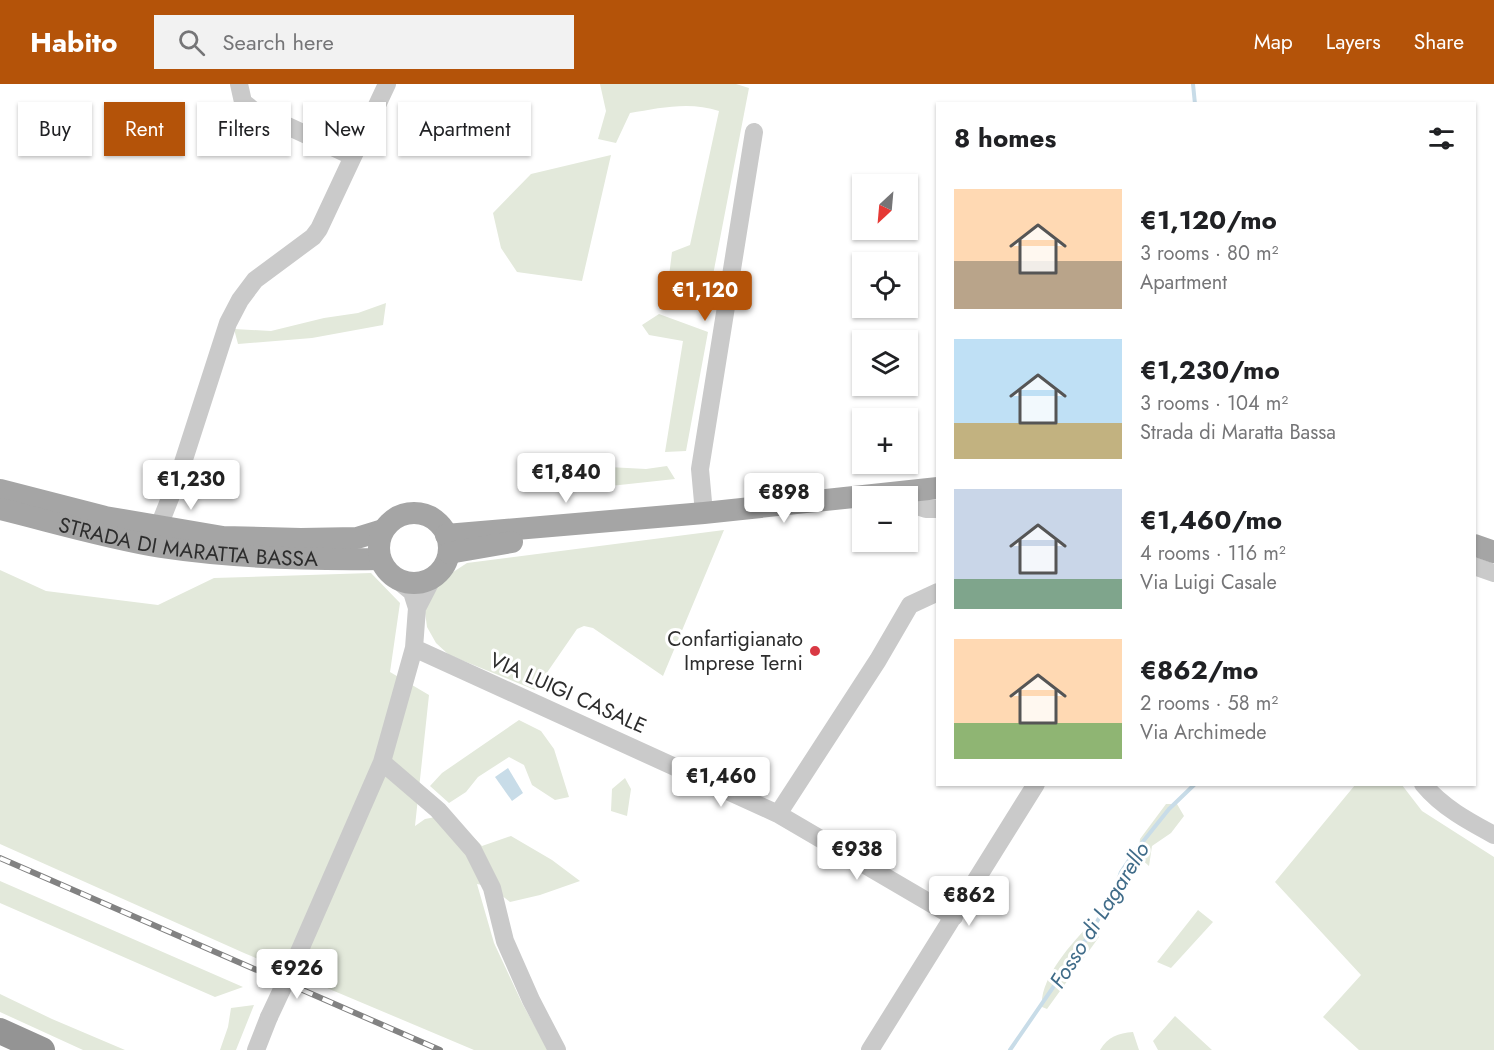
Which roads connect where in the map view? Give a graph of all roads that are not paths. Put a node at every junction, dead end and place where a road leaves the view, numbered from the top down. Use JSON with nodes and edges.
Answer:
{"nodes":[{"id":1,"x":239,"y":84,"type":"edge"},
{"id":2,"x":387,"y":84,"type":"edge"},
{"id":3,"x":378,"y":102,"type":"edge"},
{"id":4,"x":754,"y":132,"type":"dead end"},
{"id":5,"x":303,"y":133,"type":"edge"},
{"id":6,"x":352,"y":156,"type":"edge"},
{"id":7,"x":936,"y":488,"type":"edge"},
{"id":8,"x":0,"y":490,"type":"edge"},
{"id":9,"x":918,"y":490,"type":"edge"},
{"id":10,"x":852,"y":498,"type":"edge"},
{"id":11,"x":918,"y":506,"type":"edge"},
{"id":12,"x":0,"y":509,"type":"edge"},
{"id":13,"x":936,"y":509,"type":"edge"},
{"id":14,"x":697,"y":513,"type":"junction"},
{"id":15,"x":159,"y":526,"type":"junction"},
{"id":16,"x":383,"y":530,"type":"junction"},
{"id":17,"x":447,"y":544,"type":"junction"},
{"id":18,"x":1476,"y":546,"type":"edge"},
{"id":19,"x":1494,"y":552,"type":"edge"},
{"id":20,"x":380,"y":559,"type":"junction"},
{"id":21,"x":1476,"y":567,"type":"edge"},
{"id":22,"x":1494,"y":573,"type":"edge"},
{"id":23,"x":433,"y":578,"type":"junction"},
{"id":24,"x":396,"y":579,"type":"junction"},
{"id":25,"x":936,"y":593,"type":"edge"},
{"id":26,"x":417,"y":608,"type":"junction"},
{"id":27,"x":414,"y":648,"type":"junction"},
{"id":28,"x":382,"y":762,"type":"junction"},
{"id":29,"x":1035,"y":786,"type":"edge"},
{"id":30,"x":1425,"y":786,"type":"edge"},
{"id":31,"x":778,"y":813,"type":"junction"},
{"id":32,"x":1494,"y":835,"type":"edge"},
{"id":33,"x":954,"y":917,"type":"junction"},
{"id":34,"x":0,"y":1031,"type":"edge"},
{"id":35,"x":42,"y":1050,"type":"edge"},
{"id":36,"x":256,"y":1050,"type":"edge"},
{"id":37,"x":557,"y":1050,"type":"edge"},
{"id":38,"x":870,"y":1050,"type":"edge"}],
"edges":[{"from":1,"to":5,"type":"street"},
{"from":2,"to":3,"type":"street"},
{"from":4,"to":14,"type":"street"},
{"from":6,"to":15,"type":"street"},
{"from":7,"to":9,"type":"main road"},
{"from":8,"to":15,"type":"main road","name":"STRADA DI MARATTA BASSA"},
{"from":10,"to":14,"type":"main road"},
{"from":11,"to":13,"type":"street"},
{"from":12,"to":20,"type":"main road","name":"STRADA DI MARATTA BASSA"},
{"from":14,"to":17,"type":"main road"},
{"from":15,"to":16,"type":"main road","name":"STRADA DI MARATTA BASSA"},
{"from":16,"to":17,"type":"main road","name":"STRADA DI MARATTA BASSA"},
{"from":16,"to":20,"type":"main road"},
{"from":17,"to":23,"type":"main road"},
{"from":18,"to":19,"type":"main road"},
{"from":20,"to":24,"type":"main road"},
{"from":21,"to":22,"type":"street"},
{"from":23,"to":24,"type":"main road"},
{"from":23,"to":26,"type":"street"},
{"from":24,"to":26,"type":"street"},
{"from":25,"to":31,"type":"street"},
{"from":26,"to":27,"type":"street"},
{"from":27,"to":28,"type":"street"},
{"from":27,"to":31,"type":"street","name":"VIA LUIGI CASALE"},
{"from":28,"to":36,"type":"street","bridge":true},
{"from":28,"to":37,"type":"street"},
{"from":29,"to":33,"type":"street"},
{"from":30,"to":32,"type":"street"},
{"from":31,"to":33,"type":"street","name":"VIA LUIGI CASALE"},
{"from":33,"to":38,"type":"street"},
{"from":34,"to":35,"type":"highway"}]}
